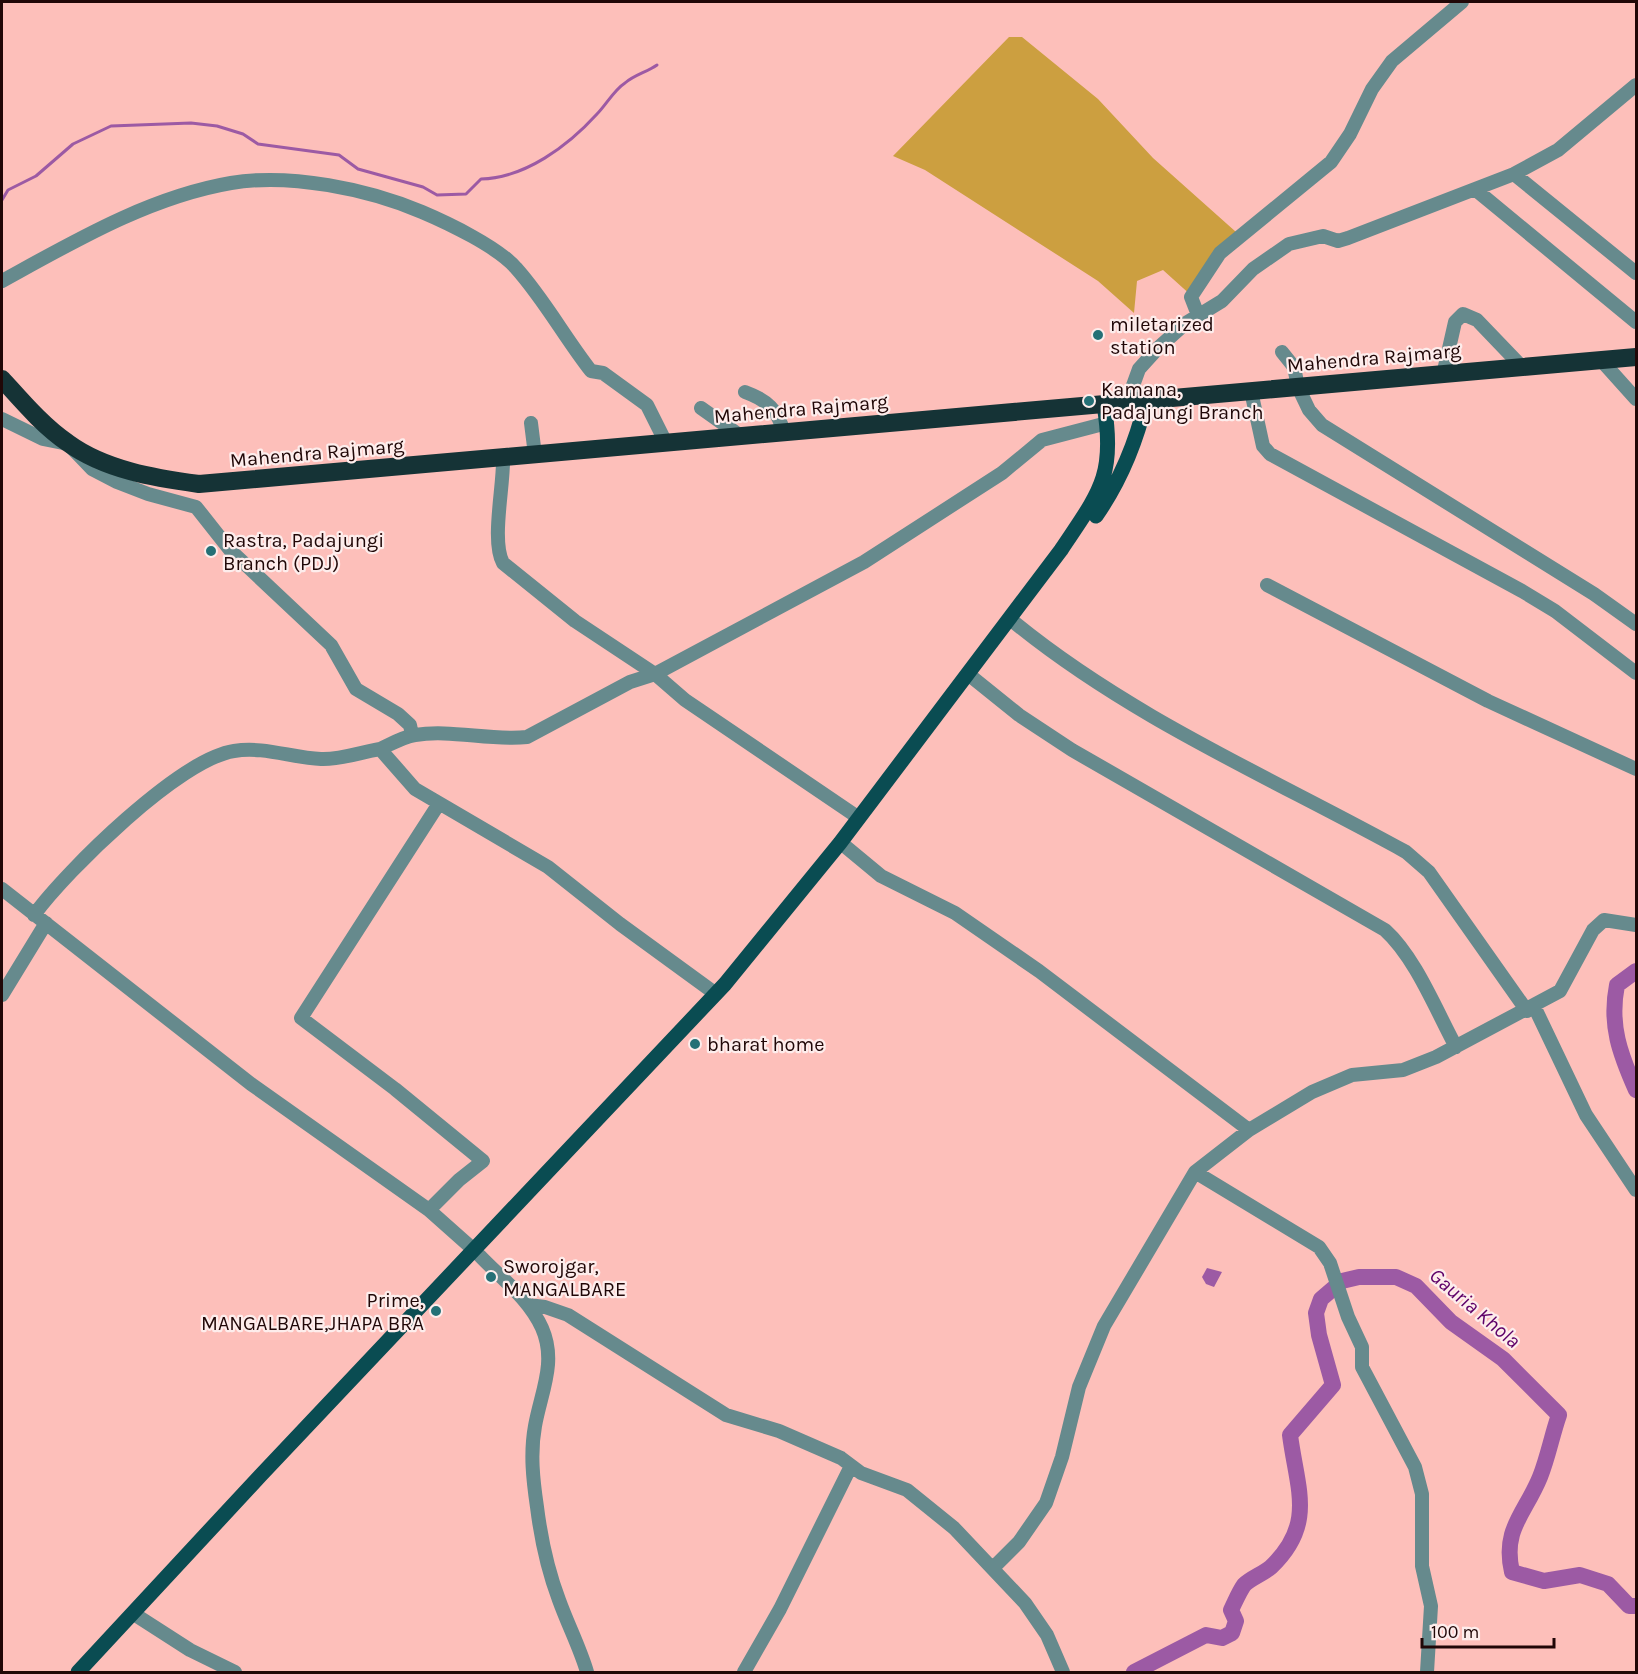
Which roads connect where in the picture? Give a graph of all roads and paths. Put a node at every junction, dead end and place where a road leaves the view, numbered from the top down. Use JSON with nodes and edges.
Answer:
{"nodes":[{"id":1,"x":1462,"y":2,"type":"edge"},
{"id":2,"x":1636,"y":85,"type":"edge"},
{"id":3,"x":1514,"y":174,"type":"junction"},
{"id":4,"x":1476,"y":190,"type":"junction"},
{"id":5,"x":1636,"y":273,"type":"edge"},
{"id":6,"x":2,"y":281,"type":"edge"},
{"id":7,"x":1198,"y":315,"type":"junction"},
{"id":8,"x":1636,"y":322,"type":"edge"},
{"id":9,"x":1282,"y":352,"type":"dead end"},
{"id":10,"x":1601,"y":360,"type":"junction"},
{"id":11,"x":1634,"y":360,"type":"edge"},
{"id":12,"x":1522,"y":367,"type":"junction"},
{"id":13,"x":1443,"y":375,"type":"junction"},
{"id":14,"x":2,"y":379,"type":"edge"},
{"id":15,"x":1298,"y":387,"type":"junction"},
{"id":16,"x":1251,"y":391,"type":"junction"},
{"id":17,"x":745,"y":392,"type":"dead end"},
{"id":18,"x":1636,"y":399,"type":"edge"},
{"id":19,"x":1137,"y":401,"type":"junction"},
{"id":20,"x":701,"y":408,"type":"dead end"},
{"id":21,"x":1105,"y":414,"type":"junction"},
{"id":22,"x":2,"y":419,"type":"edge"},
{"id":23,"x":531,"y":423,"type":"dead end"},
{"id":24,"x":783,"y":434,"type":"junction"},
{"id":25,"x":742,"y":437,"type":"junction"},
{"id":26,"x":666,"y":443,"type":"junction"},
{"id":27,"x":68,"y":444,"type":"junction"},
{"id":28,"x":536,"y":456,"type":"junction"},
{"id":29,"x":503,"y":458,"type":"junction"},
{"id":30,"x":1267,"y":585,"type":"dead end"},
{"id":31,"x":1015,"y":623,"type":"junction"},
{"id":32,"x":1636,"y":624,"type":"edge"},
{"id":33,"x":1636,"y":673,"type":"edge"},
{"id":34,"x":655,"y":674,"type":"junction"},
{"id":35,"x":973,"y":678,"type":"junction"},
{"id":36,"x":412,"y":735,"type":"junction"},
{"id":37,"x":380,"y":748,"type":"junction"},
{"id":38,"x":1636,"y":769,"type":"edge"},
{"id":39,"x":438,"y":805,"type":"junction"},
{"id":40,"x":859,"y":819,"type":"junction"},
{"id":41,"x":846,"y":847,"type":"junction"},
{"id":42,"x":2,"y":889,"type":"edge"},
{"id":43,"x":34,"y":915,"type":"junction"},
{"id":44,"x":45,"y":923,"type":"junction"},
{"id":45,"x":1636,"y":925,"type":"edge"},
{"id":46,"x":716,"y":994,"type":"junction"},
{"id":47,"x":2,"y":995,"type":"edge"},
{"id":48,"x":1530,"y":1008,"type":"junction"},
{"id":49,"x":1456,"y":1047,"type":"junction"},
{"id":50,"x":1249,"y":1130,"type":"junction"},
{"id":51,"x":1195,"y":1172,"type":"junction"},
{"id":52,"x":1636,"y":1190,"type":"edge"},
{"id":53,"x":429,"y":1210,"type":"junction"},
{"id":54,"x":477,"y":1253,"type":"junction"},
{"id":55,"x":528,"y":1305,"type":"junction"},
{"id":56,"x":851,"y":1466,"type":"junction"},
{"id":57,"x":993,"y":1568,"type":"junction"},
{"id":58,"x":134,"y":1614,"type":"junction"},
{"id":59,"x":78,"y":1672,"type":"edge"},
{"id":60,"x":236,"y":1672,"type":"edge"},
{"id":61,"x":587,"y":1672,"type":"edge"},
{"id":62,"x":744,"y":1672,"type":"edge"},
{"id":63,"x":1063,"y":1672,"type":"edge"},
{"id":64,"x":1427,"y":1672,"type":"edge"}],
"edges":[{"from":1,"to":7,"type":"street"},
{"from":2,"to":3,"type":"street"},
{"from":3,"to":4,"type":"street"},
{"from":3,"to":5,"type":"street"},
{"from":4,"to":7,"type":"street"},
{"from":4,"to":8,"type":"street"},
{"from":6,"to":26,"type":"street"},
{"from":7,"to":19,"type":"street"},
{"from":9,"to":15,"type":"street"},
{"from":10,"to":11,"type":"highway","name":"Mahendra Rajmarg"},
{"from":10,"to":12,"type":"highway","name":"Mahendra Rajmarg"},
{"from":10,"to":18,"type":"street"},
{"from":12,"to":13,"type":"highway","name":"Mahendra Rajmarg"},
{"from":12,"to":13,"type":"street"},
{"from":13,"to":15,"type":"highway","name":"Mahendra Rajmarg"},
{"from":14,"to":27,"type":"highway","name":"Mahendra Rajmarg"},
{"from":15,"to":16,"type":"highway","name":"Mahendra Rajmarg"},
{"from":15,"to":32,"type":"street"},
{"from":16,"to":19,"type":"highway","name":"Mahendra Rajmarg"},
{"from":16,"to":33,"type":"street"},
{"from":17,"to":24,"type":"street"},
{"from":19,"to":21,"type":"highway","name":"Mahendra Rajmarg"},
{"from":19,"to":31,"type":"main road"},
{"from":20,"to":25,"type":"street"},
{"from":21,"to":24,"type":"highway","name":"Mahendra Rajmarg"},
{"from":21,"to":34,"type":"street"},
{"from":21,"to":40,"type":"main road"},
{"from":22,"to":27,"type":"street"},
{"from":23,"to":28,"type":"street"},
{"from":24,"to":25,"type":"highway","name":"Mahendra Rajmarg"},
{"from":25,"to":26,"type":"highway","name":"Mahendra Rajmarg"},
{"from":26,"to":28,"type":"highway","name":"Mahendra Rajmarg"},
{"from":27,"to":29,"type":"highway","name":"Mahendra Rajmarg"},
{"from":27,"to":36,"type":"street"},
{"from":28,"to":29,"type":"highway","name":"Mahendra Rajmarg"},
{"from":29,"to":34,"type":"street"},
{"from":30,"to":38,"type":"street"},
{"from":31,"to":35,"type":"main road"},
{"from":31,"to":48,"type":"street"},
{"from":34,"to":36,"type":"street"},
{"from":34,"to":40,"type":"street"},
{"from":35,"to":41,"type":"main road"},
{"from":35,"to":49,"type":"street"},
{"from":36,"to":37,"type":"street"},
{"from":37,"to":39,"type":"street"},
{"from":37,"to":43,"type":"street"},
{"from":39,"to":46,"type":"street"},
{"from":39,"to":53,"type":"street"},
{"from":40,"to":46,"type":"main road"},
{"from":41,"to":50,"type":"street"},
{"from":41,"to":54,"type":"main road"},
{"from":42,"to":43,"type":"street"},
{"from":43,"to":44,"type":"street"},
{"from":44,"to":47,"type":"street"},
{"from":44,"to":53,"type":"street"},
{"from":45,"to":48,"type":"street"},
{"from":46,"to":54,"type":"main road"},
{"from":48,"to":49,"type":"street"},
{"from":48,"to":52,"type":"street"},
{"from":49,"to":50,"type":"street"},
{"from":50,"to":51,"type":"street"},
{"from":51,"to":57,"type":"street"},
{"from":51,"to":64,"type":"street"},
{"from":53,"to":54,"type":"street"},
{"from":54,"to":55,"type":"street"},
{"from":54,"to":58,"type":"main road"},
{"from":55,"to":56,"type":"street"},
{"from":55,"to":61,"type":"street"},
{"from":56,"to":57,"type":"street"},
{"from":56,"to":62,"type":"street"},
{"from":57,"to":63,"type":"street"},
{"from":58,"to":59,"type":"main road"},
{"from":58,"to":60,"type":"street"}]}
